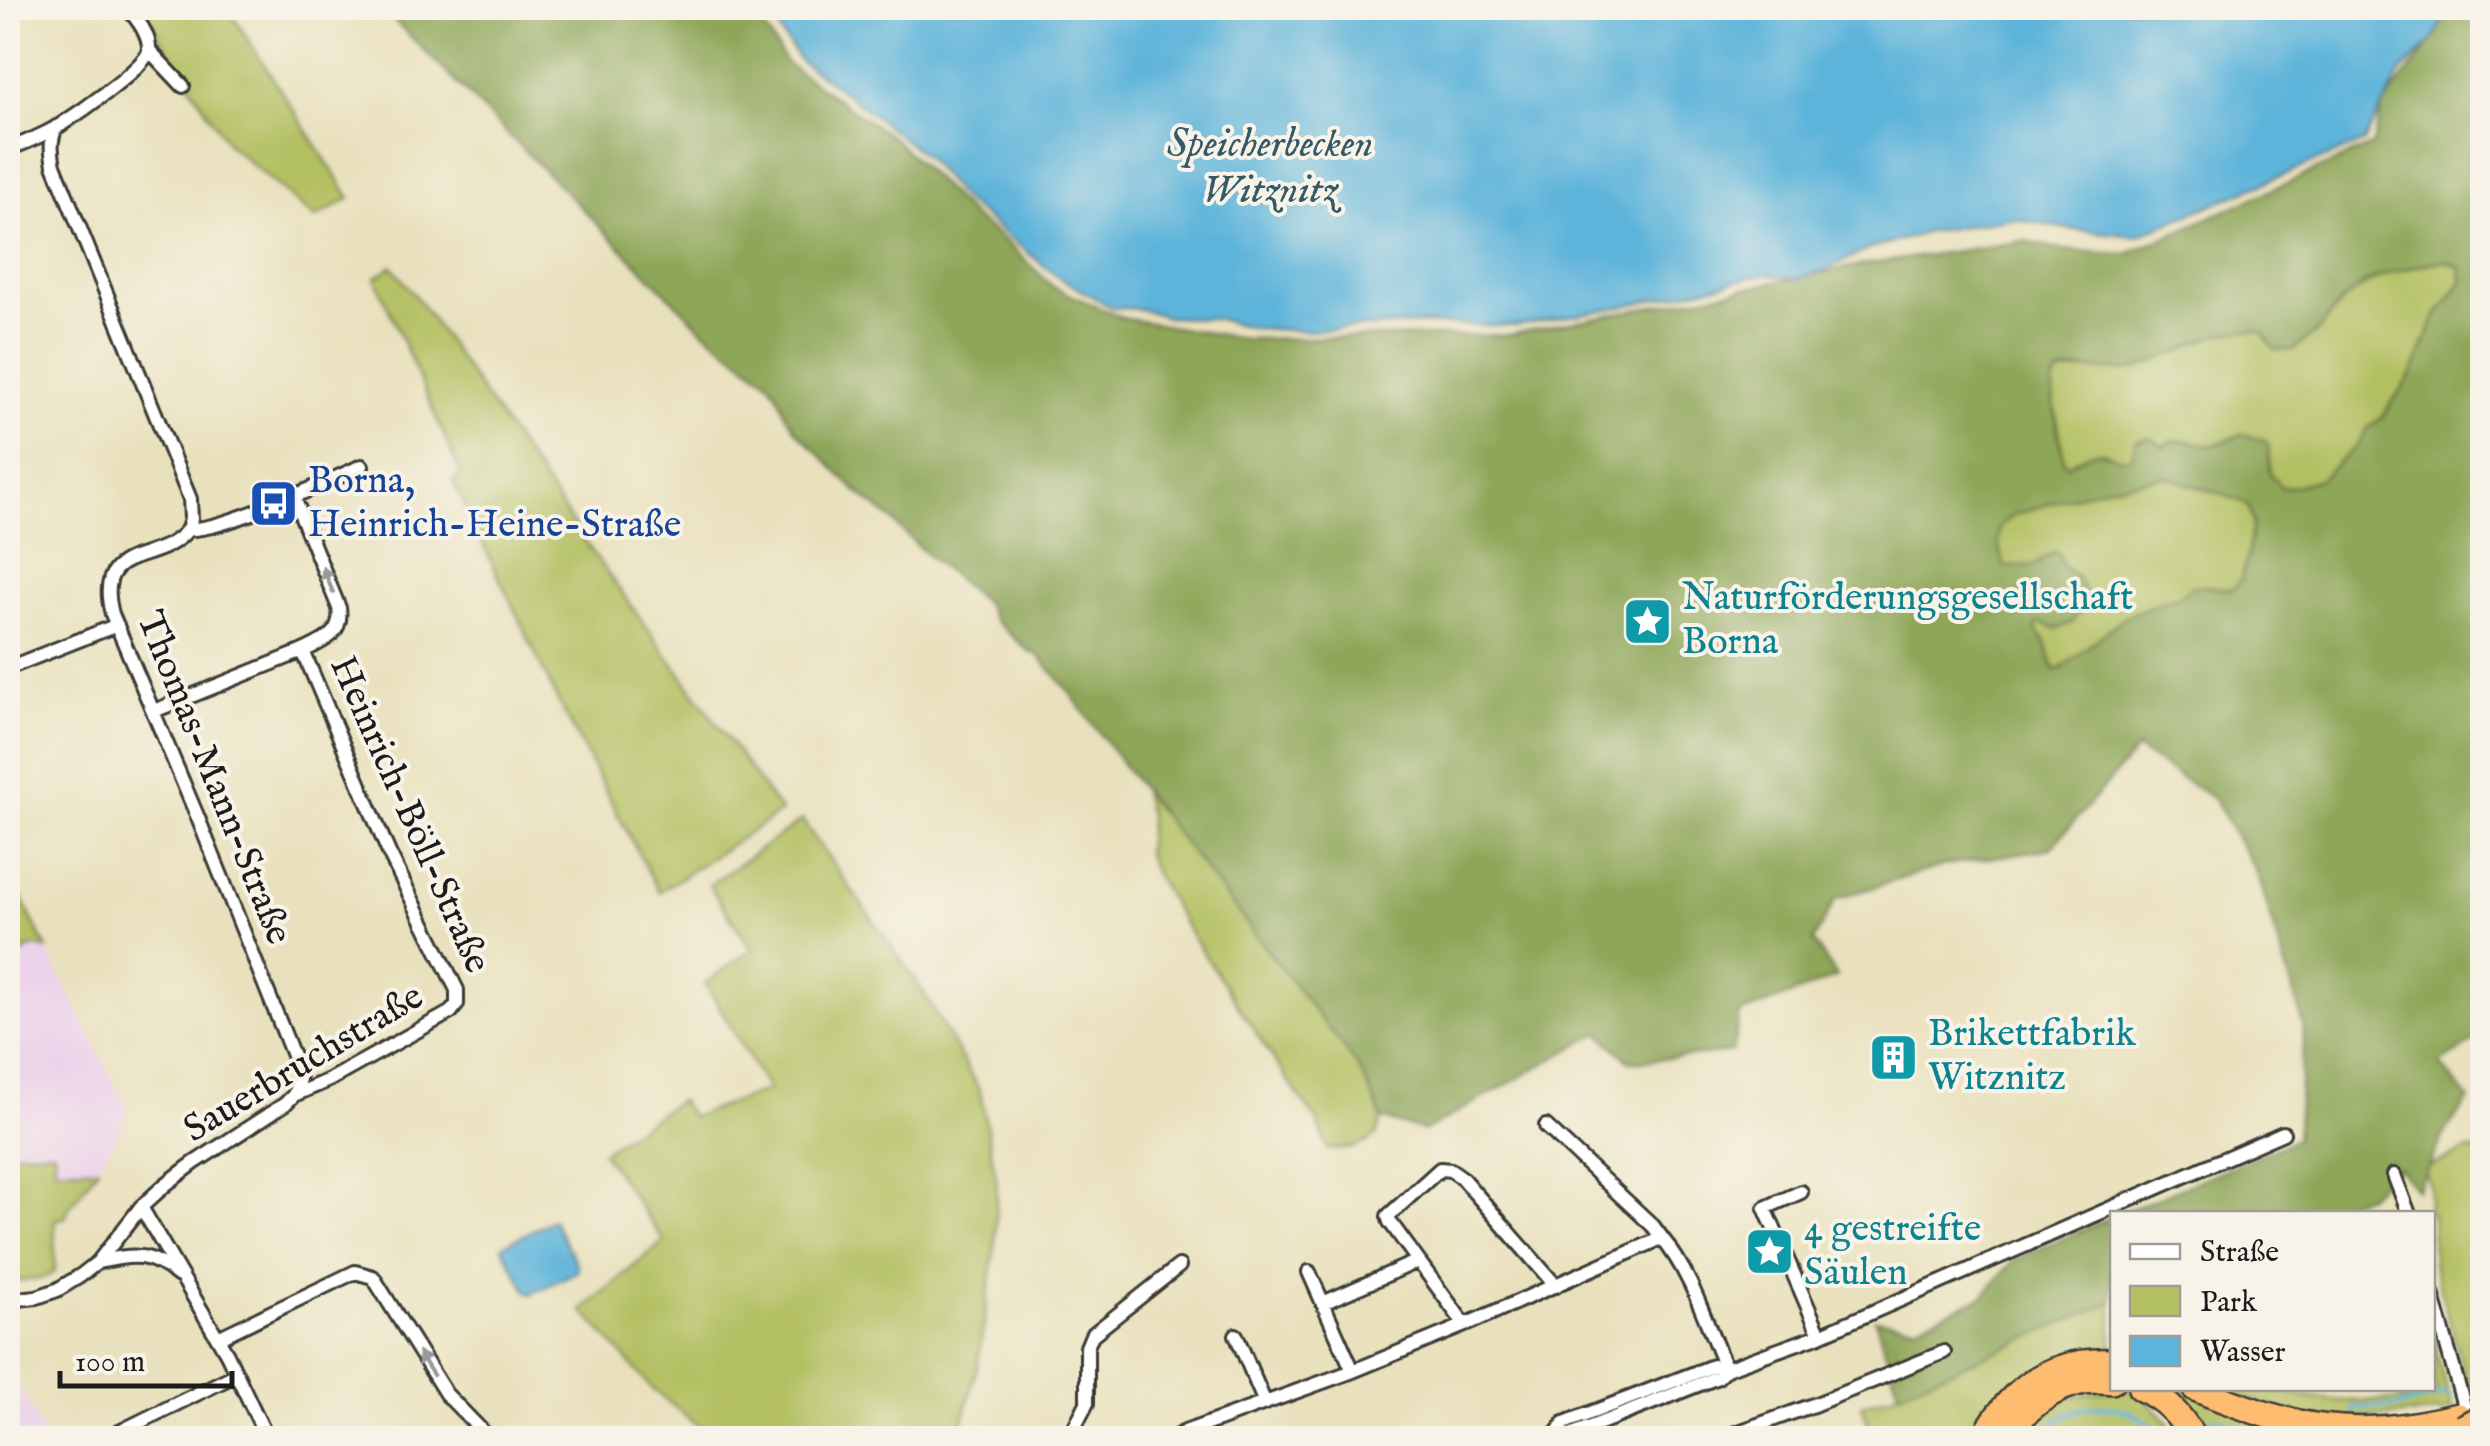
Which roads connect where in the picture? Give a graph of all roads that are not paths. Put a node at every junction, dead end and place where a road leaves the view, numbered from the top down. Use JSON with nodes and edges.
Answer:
{"nodes":[{"id":1,"x":128,"y":8,"type":"edge"},
{"id":2,"x":150,"y":50,"type":"junction"},
{"id":3,"x":183,"y":86,"type":"dead end"},
{"id":4,"x":56,"y":127,"type":"junction"},
{"id":5,"x":8,"y":148,"type":"edge"},
{"id":6,"x":362,"y":466,"type":"dead end"},
{"id":7,"x":293,"y":495,"type":"junction"},
{"id":8,"x":188,"y":529,"type":"junction"},
{"id":9,"x":117,"y":625,"type":"junction"},
{"id":10,"x":304,"y":651,"type":"junction"},
{"id":11,"x":8,"y":668,"type":"edge"},
{"id":12,"x":154,"y":711,"type":"junction"},
{"id":13,"x":457,"y":1004,"type":"joint"},
{"id":14,"x":294,"y":1095,"type":"junction"},
{"id":15,"x":1546,"y":1126,"type":"dead end"},
{"id":16,"x":2283,"y":1133,"type":"dead end"},
{"id":17,"x":2394,"y":1175,"type":"dead end"},
{"id":18,"x":1802,"y":1192,"type":"dead end"},
{"id":19,"x":140,"y":1207,"type":"junction"},
{"id":20,"x":2408,"y":1211,"type":"edge"},
{"id":21,"x":1662,"y":1238,"type":"junction"},
{"id":22,"x":1418,"y":1261,"type":"junction"},
{"id":23,"x":98,"y":1262,"type":"junction"},
{"id":24,"x":1179,"y":1266,"type":"dead end"},
{"id":25,"x":1309,"y":1272,"type":"dead end"},
{"id":26,"x":184,"y":1279,"type":"junction"},
{"id":27,"x":1556,"y":1286,"type":"junction"},
{"id":28,"x":8,"y":1300,"type":"edge"},
{"id":29,"x":1323,"y":1302,"type":"junction"},
{"id":30,"x":2435,"y":1303,"type":"edge"},
{"id":31,"x":1465,"y":1325,"type":"junction"},
{"id":32,"x":1236,"y":1335,"type":"dead end"},
{"id":33,"x":1820,"y":1335,"type":"junction"},
{"id":34,"x":218,"y":1338,"type":"junction"},
{"id":35,"x":1944,"y":1352,"type":"dead end"},
{"id":36,"x":2110,"y":1362,"type":"edge"},
{"id":37,"x":1726,"y":1369,"type":"junction"},
{"id":38,"x":1353,"y":1370,"type":"junction"},
{"id":39,"x":237,"y":1374,"type":"junction"},
{"id":40,"x":2110,"y":1381,"type":"edge"},
{"id":41,"x":2148,"y":1391,"type":"edge"},
{"id":42,"x":2204,"y":1391,"type":"edge"},
{"id":43,"x":1265,"y":1403,"type":"junction"},
{"id":44,"x":2468,"y":1418,"type":"edge"},
{"id":45,"x":133,"y":1432,"type":"edge"},
{"id":46,"x":1551,"y":1436,"type":"edge"},
{"id":47,"x":107,"y":1438,"type":"edge"},
{"id":48,"x":267,"y":1438,"type":"edge"},
{"id":49,"x":489,"y":1438,"type":"edge"},
{"id":50,"x":1070,"y":1438,"type":"edge"},
{"id":51,"x":1173,"y":1438,"type":"edge"},
{"id":52,"x":1722,"y":1438,"type":"edge"},
{"id":53,"x":1984,"y":1438,"type":"edge"},
{"id":54,"x":2005,"y":1438,"type":"edge"},
{"id":55,"x":2193,"y":1438,"type":"edge"}],
"edges":[{"from":1,"to":2,"type":"street"},
{"from":2,"to":3,"type":"street"},
{"from":2,"to":4,"type":"street"},
{"from":4,"to":5,"type":"street"},
{"from":4,"to":8,"type":"street"},
{"from":6,"to":7,"type":"street","name":"Thomas-Mann-Straße"},
{"from":7,"to":8,"type":"street","name":"Thomas-Mann-Straße"},
{"from":10,"to":7,"type":"street","name":"Heinrich-Böll-Straße","one_way":true},
{"from":8,"to":9,"type":"street","name":"Thomas-Mann-Straße"},
{"from":9,"to":11,"type":"street"},
{"from":9,"to":12,"type":"street","name":"Thomas-Mann-Straße"},
{"from":10,"to":12,"type":"street","name":"Heinrich-Böll-Straße"},
{"from":10,"to":13,"type":"street","name":"Heinrich-Böll-Straße"},
{"from":12,"to":14,"type":"street","name":"Thomas-Mann-Straße"},
{"from":13,"to":14,"type":"street","name":"Sauerbruchstraße"},
{"from":14,"to":19,"type":"street","name":"Sauerbruchstraße"},
{"from":15,"to":21,"type":"street"},
{"from":16,"to":33,"type":"street"},
{"from":17,"to":20,"type":"street"},
{"from":18,"to":33,"type":"street"},
{"from":19,"to":23,"type":"street","name":"Sauerbruchstraße"},
{"from":19,"to":26,"type":"street"},
{"from":21,"to":27,"type":"street"},
{"from":21,"to":37,"type":"street"},
{"from":22,"to":27,"type":"street"},
{"from":22,"to":29,"type":"street"},
{"from":22,"to":31,"type":"street"},
{"from":23,"to":26,"type":"street","name":"Sauerbruchstraße"},
{"from":23,"to":28,"type":"street","name":"Sauerbruchstraße"},
{"from":24,"to":50,"type":"street"},
{"from":25,"to":29,"type":"street"},
{"from":26,"to":34,"type":"street"},
{"from":27,"to":31,"type":"street"},
{"from":29,"to":38,"type":"street"},
{"from":30,"to":44,"type":"street"},
{"from":31,"to":38,"type":"street"},
{"from":32,"to":43,"type":"street"},
{"from":33,"to":37,"type":"street"},
{"from":34,"to":39,"type":"street"},
{"from":49,"to":34,"type":"street","one_way":true},
{"from":35,"to":52,"type":"street"},
{"from":36,"to":53,"type":"highway"},
{"from":37,"to":46,"type":"street"},
{"from":38,"to":43,"type":"street"},
{"from":39,"to":45,"type":"street"},
{"from":39,"to":48,"type":"street"},
{"from":40,"to":54,"type":"highway"},
{"from":41,"to":55,"type":"highway"},
{"from":42,"to":44,"type":"highway"},
{"from":43,"to":51,"type":"street"},
{"from":45,"to":47,"type":"street"}]}
